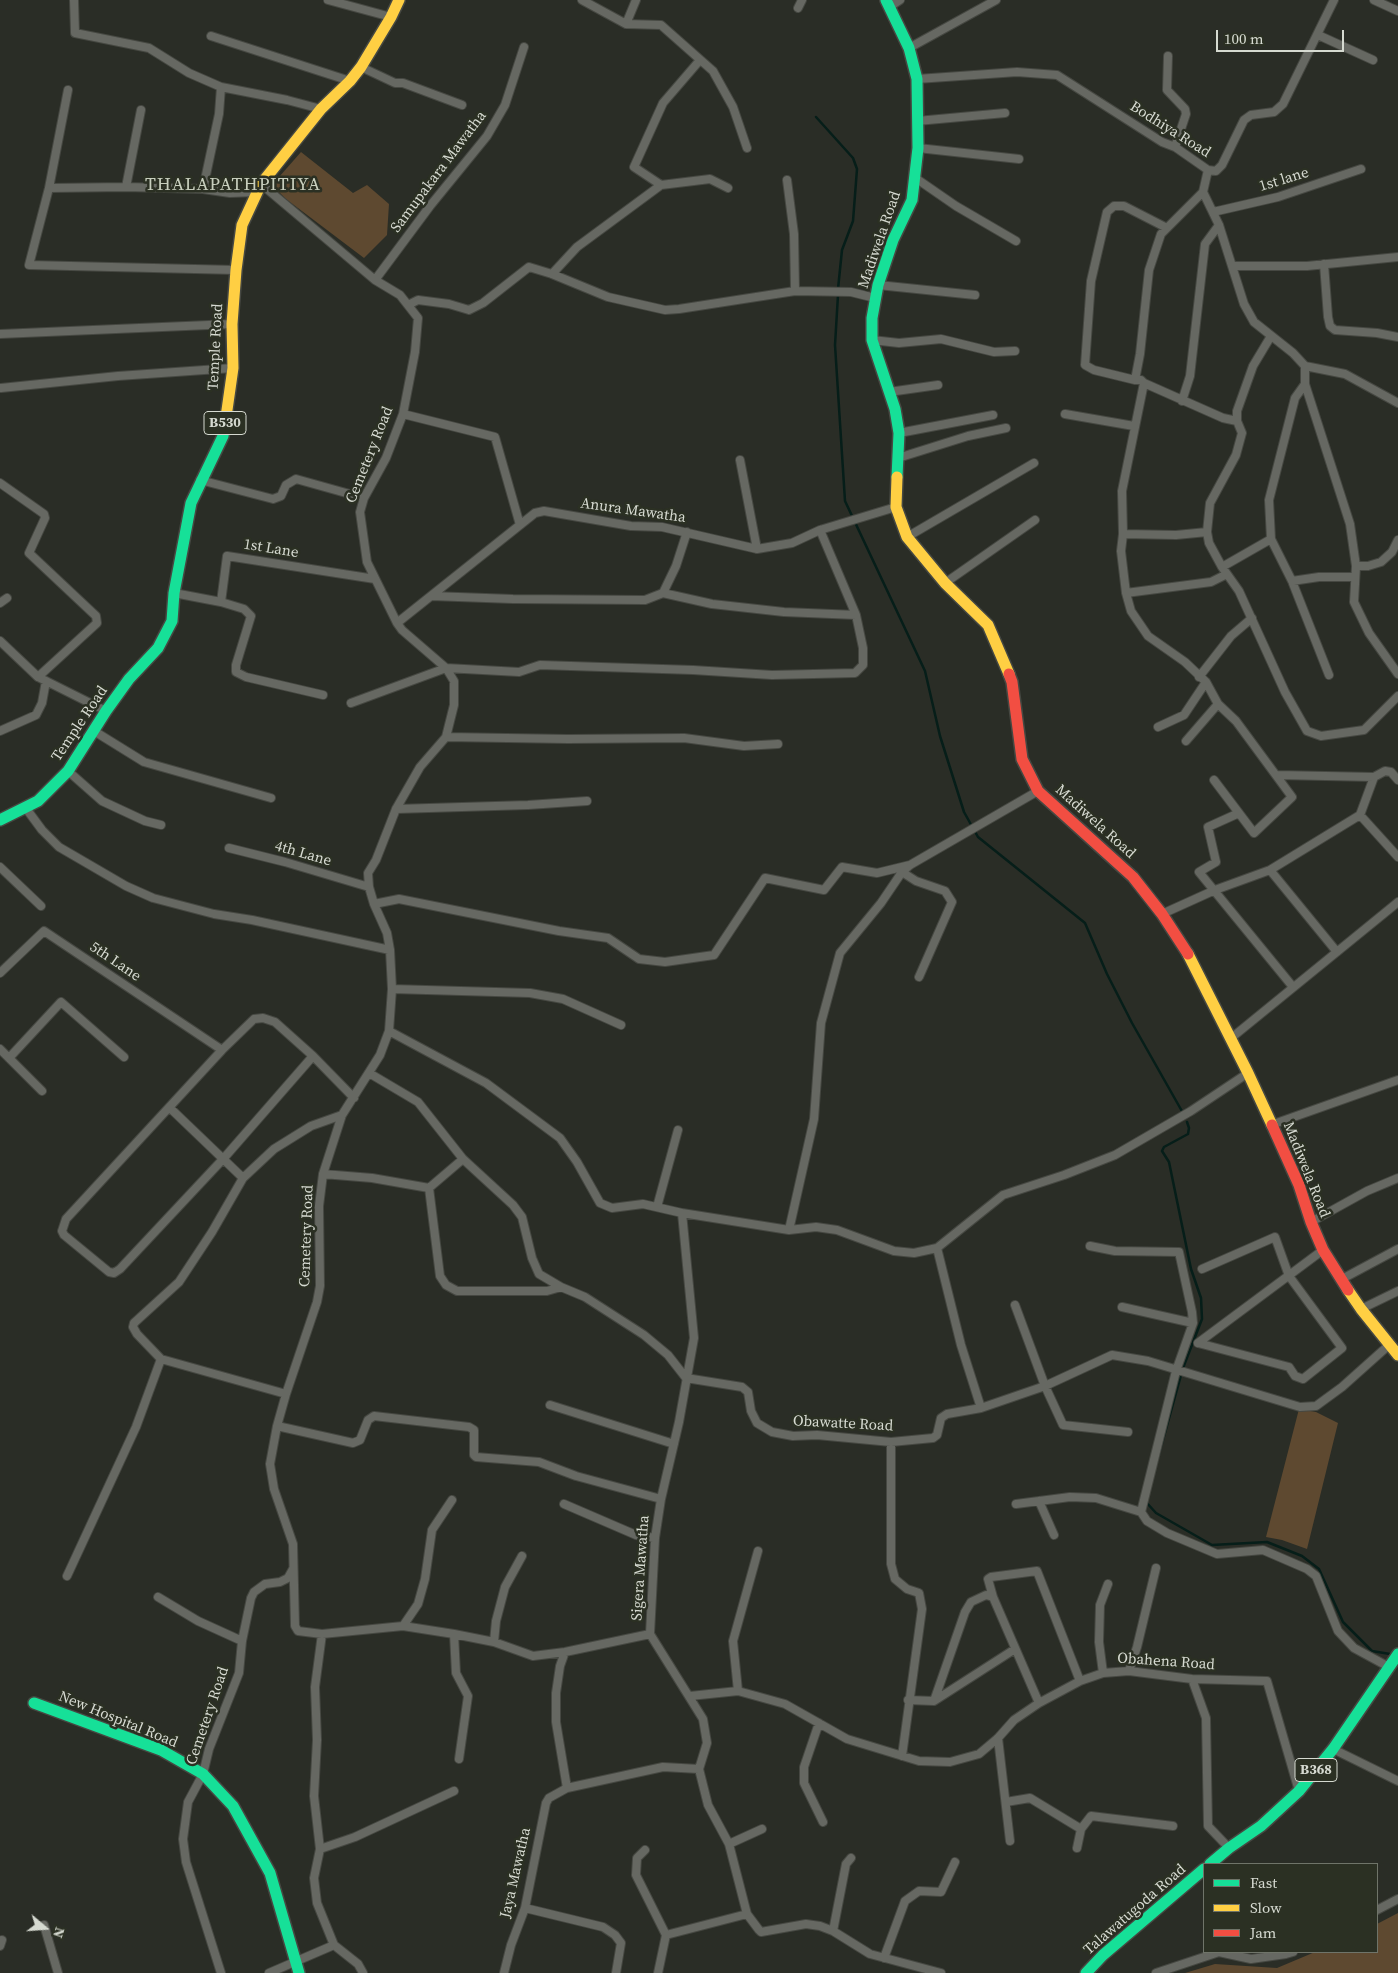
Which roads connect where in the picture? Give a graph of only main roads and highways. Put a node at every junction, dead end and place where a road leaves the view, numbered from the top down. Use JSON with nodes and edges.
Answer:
{"nodes":[{"id":1,"x":399,"y":0,"type":"edge"},
{"id":2,"x":892,"y":2,"type":"edge"},
{"id":3,"x":0,"y":820,"type":"edge"},
{"id":4,"x":1398,"y":1355,"type":"edge"},
{"id":5,"x":1398,"y":1654,"type":"edge"},
{"id":6,"x":34,"y":1703,"type":"dead end"},
{"id":7,"x":1211,"y":1863,"type":"edge"},
{"id":8,"x":1203,"y":1870,"type":"edge"},
{"id":9,"x":298,"y":1968,"type":"edge"},
{"id":10,"x":1086,"y":1973,"type":"edge"}],
"edges":[{"from":1,"to":3,"type":"main road","name":"Temple Road","number":"B530"},
{"from":2,"to":4,"type":"main road","name":"Madiwela Road"},
{"from":5,"to":7,"type":"main road","number":"B368"},
{"from":6,"to":9,"type":"main road","name":"New Hospital Road"},
{"from":8,"to":10,"type":"main road","name":"Talawatugoda Road"}]}
